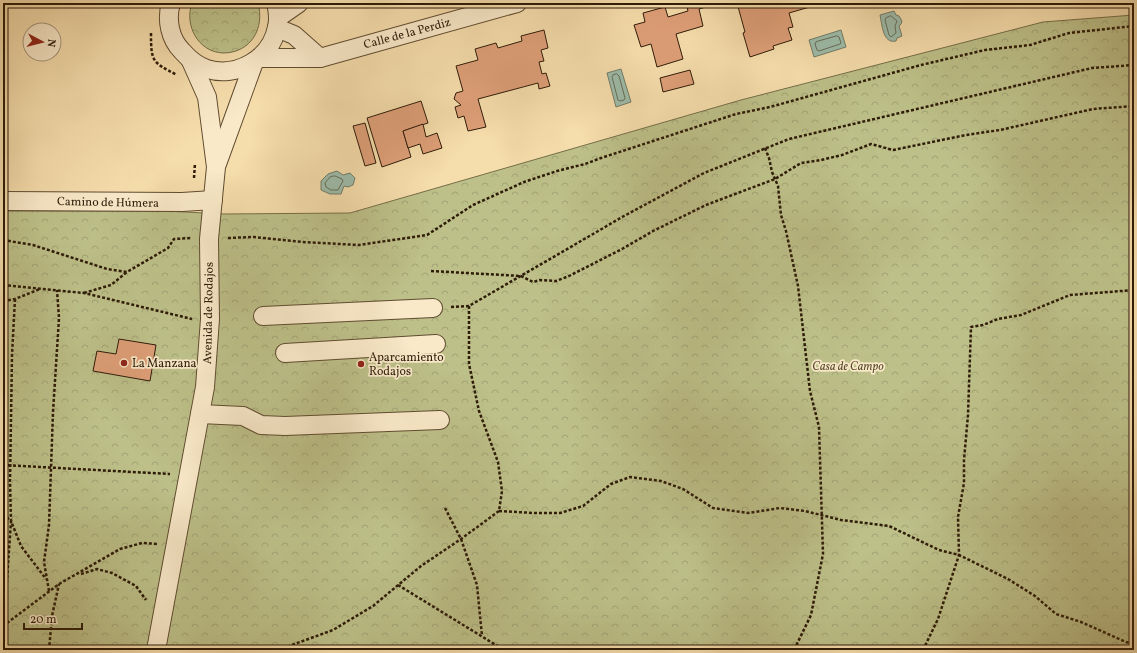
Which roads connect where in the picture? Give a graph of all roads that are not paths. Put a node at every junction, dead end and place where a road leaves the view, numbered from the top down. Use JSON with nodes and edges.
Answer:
{"nodes":[{"id":1,"x":299,"y":3,"type":"edge"},
{"id":2,"x":517,"y":3,"type":"edge"},
{"id":3,"x":170,"y":6,"type":"edge"},
{"id":4,"x":277,"y":16,"type":"edge"},
{"id":5,"x":320,"y":58,"type":"junction"},
{"id":6,"x":257,"y":60,"type":"junction"},
{"id":7,"x":191,"y":61,"type":"junction"},
{"id":8,"x":216,"y":167,"type":"junction"},
{"id":9,"x":213,"y":200,"type":"junction"},
{"id":10,"x":3,"y":201,"type":"edge"},
{"id":11,"x":433,"y":308,"type":"dead end"},
{"id":12,"x":263,"y":316,"type":"dead end"},
{"id":13,"x":436,"y":344,"type":"dead end"},
{"id":14,"x":285,"y":353,"type":"dead end"},
{"id":15,"x":200,"y":414,"type":"junction"},
{"id":16,"x":440,"y":420,"type":"dead end"},
{"id":17,"x":156,"y":650,"type":"edge"}],
"edges":[{"from":1,"to":4,"type":"street"},
{"from":2,"to":5,"type":"street","name":"Calle de la Perdiz"},
{"from":3,"to":7,"type":"street"},
{"from":4,"to":5,"type":"street"},
{"from":4,"to":6,"type":"street"},
{"from":5,"to":6,"type":"street","name":"Calle de la Perdiz"},
{"from":6,"to":7,"type":"street"},
{"from":6,"to":8,"type":"street","name":"Avenida de Rodajos"},
{"from":7,"to":8,"type":"street","name":"Avenida de Rodajos"},
{"from":8,"to":9,"type":"street","name":"Avenida de Rodajos"},
{"from":9,"to":10,"type":"street","name":"Camino de Húmera"},
{"from":9,"to":15,"type":"street","name":"Avenida de Rodajos"},
{"from":11,"to":12,"type":"street"},
{"from":13,"to":14,"type":"street"},
{"from":15,"to":16,"type":"street"},
{"from":15,"to":17,"type":"street","name":"Avenida de Rodajos"}]}
